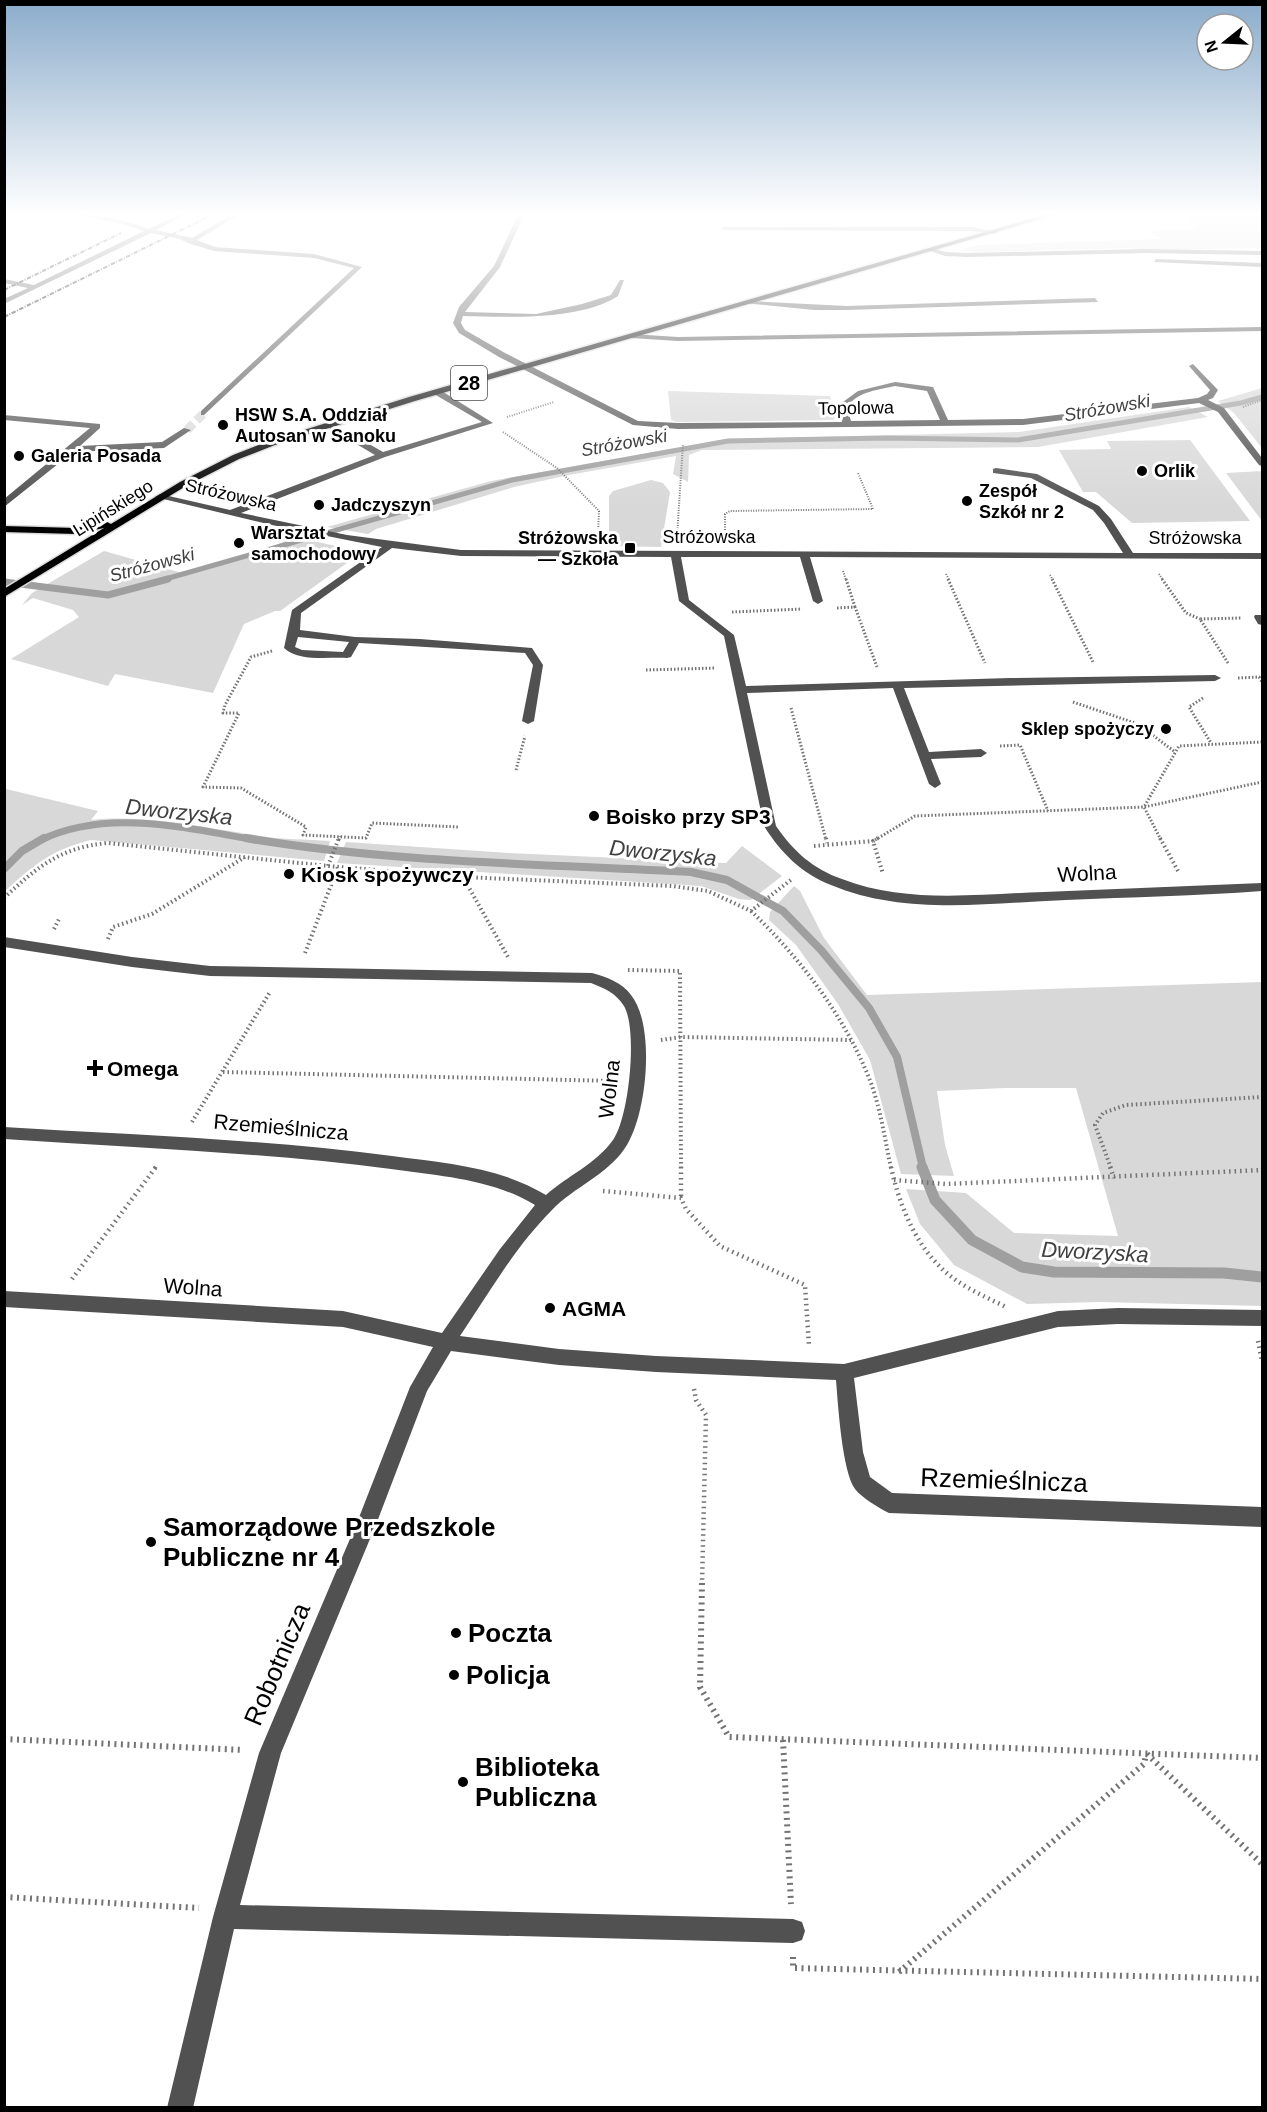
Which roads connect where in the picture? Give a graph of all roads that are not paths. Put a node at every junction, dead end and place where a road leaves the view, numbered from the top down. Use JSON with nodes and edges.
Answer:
{"nodes":[{"id":1,"x":312,"y":312,"type":"edge"},
{"id":2,"x":461,"y":312,"type":"edge"},
{"id":3,"x":557,"y":312,"type":"edge"},
{"id":4,"x":717,"y":312,"type":"edge"},
{"id":5,"x":459,"y":314,"type":"junction"},
{"id":6,"x":1263,"y":329,"type":"edge"},
{"id":7,"x":631,"y":336,"type":"junction"},
{"id":8,"x":1193,"y":366,"type":"dead end"},
{"id":9,"x":525,"y":367,"type":"junction"},
{"id":10,"x":437,"y":392,"type":"junction"},
{"id":11,"x":1200,"y":400,"type":"junction"},
{"id":12,"x":204,"y":413,"type":"tunnel mouth"},
{"id":13,"x":4,"y":417,"type":"edge"},
{"id":14,"x":945,"y":423,"type":"junction"},
{"id":15,"x":329,"y":424,"type":"junction"},
{"id":16,"x":846,"y":424,"type":"junction"},
{"id":17,"x":187,"y":430,"type":"tunnel mouth"},
{"id":18,"x":71,"y":449,"type":"junction"},
{"id":19,"x":382,"y":455,"type":"junction"},
{"id":20,"x":1263,"y":463,"type":"edge"},
{"id":21,"x":996,"y":471,"type":"dead end"},
{"id":22,"x":160,"y":497,"type":"junction"},
{"id":23,"x":4,"y":504,"type":"edge"},
{"id":24,"x":231,"y":514,"type":"junction"},
{"id":25,"x":130,"y":517,"type":"junction"},
{"id":26,"x":4,"y":529,"type":"edge"},
{"id":27,"x":34,"y":531,"type":"junction"},
{"id":28,"x":388,"y":547,"type":"junction"},
{"id":29,"x":676,"y":555,"type":"junction"},
{"id":30,"x":805,"y":555,"type":"junction"},
{"id":31,"x":1130,"y":556,"type":"junction"},
{"id":32,"x":1263,"y":556,"type":"edge"},
{"id":33,"x":52,"y":565,"type":"junction"},
{"id":34,"x":4,"y":594,"type":"edge"},
{"id":35,"x":818,"y":601,"type":"dead end"},
{"id":36,"x":293,"y":633,"type":"junction"},
{"id":37,"x":355,"y":640,"type":"junction"},
{"id":38,"x":1215,"y":678,"type":"dead end"},
{"id":39,"x":897,"y":685,"type":"junction"},
{"id":40,"x":741,"y":690,"type":"junction"},
{"id":41,"x":528,"y":721,"type":"dead end"},
{"id":42,"x":981,"y":753,"type":"road end"},
{"id":43,"x":925,"y":756,"type":"junction"},
{"id":44,"x":934,"y":784,"type":"dead end"},
{"id":45,"x":1263,"y":887,"type":"edge"},
{"id":46,"x":4,"y":942,"type":"edge"},
{"id":47,"x":4,"y":1133,"type":"edge"},
{"id":48,"x":547,"y":1204,"type":"junction"},
{"id":49,"x":4,"y":1299,"type":"edge"},
{"id":50,"x":1263,"y":1318,"type":"edge"},
{"id":51,"x":446,"y":1342,"type":"junction"},
{"id":52,"x":844,"y":1372,"type":"junction"},
{"id":53,"x":1263,"y":1517,"type":"edge"},
{"id":54,"x":225,"y":1917,"type":"junction"},
{"id":55,"x":793,"y":1931,"type":"road end"},
{"id":56,"x":180,"y":2108,"type":"edge"}],
"edges":[{"from":1,"to":12,"type":"street"},
{"from":2,"to":5,"type":"street"},
{"from":3,"to":5,"type":"street"},
{"from":4,"to":7,"type":"main road","name":"Lipińskiego","number":"28"},
{"from":5,"to":9,"type":"street","name":"Topolowa"},
{"from":6,"to":7,"type":"street"},
{"from":7,"to":9,"type":"main road","name":"Lipińskiego","number":"28"},
{"from":8,"to":11,"type":"street"},
{"from":9,"to":10,"type":"main road","name":"Lipińskiego","number":"28"},
{"from":9,"to":16,"type":"street","name":"Topolowa"},
{"from":10,"to":15,"type":"main road","name":"Lipińskiego","number":"28"},
{"from":10,"to":19,"type":"street"},
{"from":11,"to":14,"type":"street","name":"Topolowa"},
{"from":11,"to":20,"type":"street","name":"Topolowa"},
{"from":13,"to":18,"type":"street"},
{"from":14,"to":16,"type":"street","name":"Topolowa"},
{"from":14,"to":16,"type":"street"},
{"from":15,"to":19,"type":"street"},
{"from":15,"to":22,"type":"main road","name":"Lipińskiego","number":"28"},
{"from":17,"to":18,"type":"street","name":"Lipińskiego"},
{"from":18,"to":23,"type":"street"},
{"from":19,"to":24,"type":"street"},
{"from":21,"to":31,"type":"street"},
{"from":22,"to":24,"type":"street","name":"Stróżowska"},
{"from":22,"to":25,"type":"main road","name":"Lipińskiego","number":"28"},
{"from":24,"to":28,"type":"street","name":"Stróżowska"},
{"from":25,"to":27,"type":"main road","number":"28"},
{"from":25,"to":33,"type":"main road","name":"Lipińskiego","number":"28"},
{"from":26,"to":27,"type":"main road","number":"28"},
{"from":27,"to":33,"type":"main road"},
{"from":28,"to":29,"type":"street","name":"Stróżowska"},
{"from":28,"to":36,"type":"street"},
{"from":29,"to":30,"type":"street","name":"Stróżowska"},
{"from":29,"to":40,"type":"street","name":"Wolna"},
{"from":30,"to":31,"type":"street","name":"Stróżowska"},
{"from":30,"to":35,"type":"street"},
{"from":31,"to":32,"type":"street","name":"Stróżowska"},
{"from":33,"to":34,"type":"main road","name":"Lipińskiego","number":"28"},
{"from":36,"to":37,"type":"street"},
{"from":36,"to":37,"type":"street"},
{"from":37,"to":41,"type":"street"},
{"from":38,"to":39,"type":"street"},
{"from":39,"to":40,"type":"street"},
{"from":39,"to":43,"type":"street"},
{"from":40,"to":45,"type":"street","name":"Wolna"},
{"from":42,"to":43,"type":"street"},
{"from":43,"to":44,"type":"street"},
{"from":46,"to":48,"type":"street","name":"Wolna"},
{"from":47,"to":48,"type":"street","name":"Rzemieślnicza"},
{"from":48,"to":51,"type":"street","name":"Wolna"},
{"from":49,"to":51,"type":"street","name":"Wolna"},
{"from":50,"to":52,"type":"street"},
{"from":51,"to":52,"type":"street"},
{"from":51,"to":54,"type":"street","name":"Robotnicza"},
{"from":52,"to":53,"type":"street","name":"Rzemieślnicza"},
{"from":54,"to":55,"type":"street"},
{"from":54,"to":56,"type":"street","name":"Robotnicza"}]}
